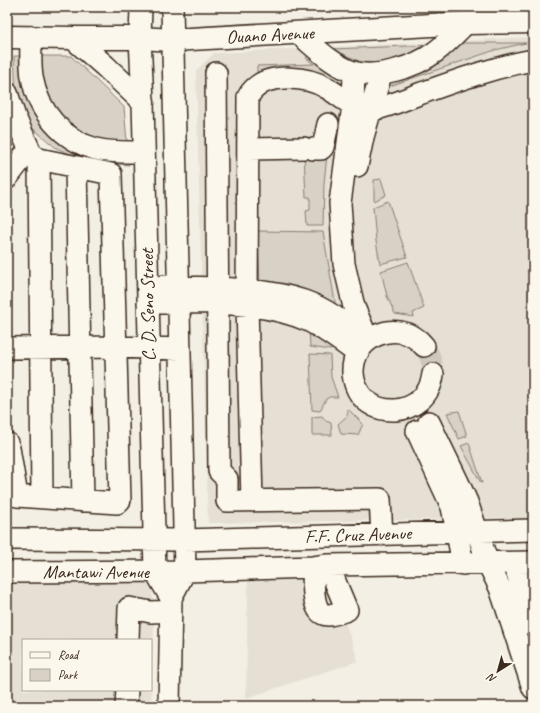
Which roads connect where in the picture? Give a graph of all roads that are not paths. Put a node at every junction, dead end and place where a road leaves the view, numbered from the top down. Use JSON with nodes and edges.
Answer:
{"nodes":[{"id":1,"x":141,"y":7,"type":"edge"},
{"id":2,"x":172,"y":7,"type":"edge"},
{"id":3,"x":533,"y":22,"type":"edge"},
{"id":4,"x":466,"y":23,"type":"junction"},
{"id":5,"x":298,"y":33,"type":"junction"},
{"id":6,"x":7,"y":37,"type":"edge"},
{"id":7,"x":31,"y":37,"type":"junction"},
{"id":8,"x":73,"y":38,"type":"junction"},
{"id":9,"x":140,"y":38,"type":"junction"},
{"id":10,"x":173,"y":40,"type":"junction"},
{"id":11,"x":533,"y":60,"type":"edge"},
{"id":12,"x":354,"y":72,"type":"junction"},
{"id":13,"x":216,"y":73,"type":"dead end"},
{"id":14,"x":381,"y":74,"type":"junction"},
{"id":15,"x":7,"y":93,"type":"edge"},
{"id":16,"x":248,"y":97,"type":"junction"},
{"id":17,"x":216,"y":100,"type":"junction"},
{"id":18,"x":143,"y":102,"type":"junction"},
{"id":19,"x":354,"y":104,"type":"junction"},
{"id":20,"x":11,"y":117,"type":"edge"},
{"id":21,"x":248,"y":149,"type":"junction"},
{"id":22,"x":144,"y":152,"type":"junction"},
{"id":23,"x":25,"y":156,"type":"edge"},
{"id":24,"x":76,"y":167,"type":"junction"},
{"id":25,"x":7,"y":178,"type":"edge"},
{"id":26,"x":217,"y":291,"type":"junction"},
{"id":27,"x":247,"y":292,"type":"junction"},
{"id":28,"x":148,"y":294,"type":"junction"},
{"id":29,"x":179,"y":295,"type":"junction"},
{"id":30,"x":367,"y":342,"type":"junction"},
{"id":31,"x":424,"y":346,"type":"tunnel mouth"},
{"id":32,"x":80,"y":347,"type":"junction"},
{"id":33,"x":116,"y":347,"type":"junction"},
{"id":34,"x":7,"y":348,"type":"edge"},
{"id":35,"x":41,"y":348,"type":"junction"},
{"id":36,"x":149,"y":348,"type":"junction"},
{"id":37,"x":180,"y":349,"type":"junction"},
{"id":38,"x":433,"y":374,"type":"tunnel mouth"},
{"id":39,"x":417,"y":416,"type":"junction"},
{"id":40,"x":7,"y":443,"type":"edge"},
{"id":41,"x":219,"y":444,"type":"junction"},
{"id":42,"x":251,"y":445,"type":"junction"},
{"id":43,"x":42,"y":497,"type":"junction"},
{"id":44,"x":83,"y":501,"type":"junction"},
{"id":45,"x":252,"y":501,"type":"junction"},
{"id":46,"x":533,"y":530,"type":"edge"},
{"id":47,"x":467,"y":531,"type":"junction"},
{"id":48,"x":382,"y":535,"type":"junction"},
{"id":49,"x":7,"y":539,"type":"edge"},
{"id":50,"x":154,"y":539,"type":"junction"},
{"id":51,"x":184,"y":540,"type":"junction"},
{"id":52,"x":488,"y":563,"type":"junction"},
{"id":53,"x":523,"y":563,"type":"edge"},
{"id":54,"x":463,"y":564,"type":"junction"},
{"id":55,"x":156,"y":571,"type":"junction"},
{"id":56,"x":185,"y":571,"type":"junction"},
{"id":57,"x":7,"y":572,"type":"edge"},
{"id":58,"x":171,"y":605,"type":"junction"},
{"id":59,"x":533,"y":625,"type":"edge"},
{"id":60,"x":128,"y":639,"type":"edge"},
{"id":61,"x":533,"y":688,"type":"edge"},
{"id":62,"x":126,"y":691,"type":"edge"},
{"id":63,"x":126,"y":706,"type":"edge"},
{"id":64,"x":169,"y":706,"type":"edge"}],
"edges":[{"from":1,"to":9,"type":"street","name":"C. D. Seno Street"},
{"from":2,"to":10,"type":"street","name":"C. D. Seno Street"},
{"from":3,"to":4,"type":"highway","name":"Ouano Avenue"},
{"from":4,"to":5,"type":"highway","name":"Ouano Avenue"},
{"from":4,"to":14,"type":"street"},
{"from":5,"to":10,"type":"highway","name":"Ouano Avenue"},
{"from":5,"to":12,"type":"street"},
{"from":6,"to":7,"type":"highway","name":"Ouano Avenue"},
{"from":7,"to":8,"type":"highway","name":"Ouano Avenue"},
{"from":7,"to":22,"type":"street"},
{"from":8,"to":9,"type":"highway","name":"Ouano Avenue"},
{"from":8,"to":18,"type":"highway"},
{"from":9,"to":10,"type":"highway","name":"Ouano Avenue"},
{"from":9,"to":18,"type":"street","name":"C. D. Seno Street"},
{"from":10,"to":29,"type":"street","name":"C. D. Seno Street"},
{"from":11,"to":19,"type":"street"},
{"from":12,"to":14,"type":"street"},
{"from":12,"to":19,"type":"street"},
{"from":13,"to":17,"type":"street"},
{"from":14,"to":19,"type":"street"},
{"from":15,"to":20,"type":"street"},
{"from":16,"to":17,"type":"street"},
{"from":16,"to":19,"type":"street"},
{"from":16,"to":21,"type":"street"},
{"from":17,"to":26,"type":"street"},
{"from":18,"to":22,"type":"street","name":"C. D. Seno Street"},
{"from":19,"to":21,"type":"street"},
{"from":19,"to":30,"type":"street"},
{"from":20,"to":23,"type":"street"},
{"from":21,"to":27,"type":"street"},
{"from":22,"to":28,"type":"street","name":"C. D. Seno Street"},
{"from":23,"to":24,"type":"street"},
{"from":23,"to":25,"type":"street"},
{"from":23,"to":35,"type":"street"},
{"from":24,"to":32,"type":"street"},
{"from":24,"to":33,"type":"street"},
{"from":26,"to":27,"type":"street"},
{"from":26,"to":29,"type":"street"},
{"from":26,"to":41,"type":"street"},
{"from":27,"to":30,"type":"street"},
{"from":27,"to":42,"type":"street"},
{"from":28,"to":29,"type":"street"},
{"from":28,"to":36,"type":"street","name":"C. D. Seno Street"},
{"from":29,"to":37,"type":"street","name":"C. D. Seno Street"},
{"from":30,"to":31,"type":"street"},
{"from":30,"to":39,"type":"street"},
{"from":32,"to":33,"type":"street"},
{"from":32,"to":35,"type":"street"},
{"from":32,"to":44,"type":"street"},
{"from":33,"to":36,"type":"street"},
{"from":33,"to":44,"type":"street"},
{"from":34,"to":35,"type":"street"},
{"from":35,"to":43,"type":"street"},
{"from":36,"to":37,"type":"street"},
{"from":36,"to":50,"type":"street","name":"C. D. Seno Street"},
{"from":37,"to":51,"type":"street","name":"C. D. Seno Street"},
{"from":38,"to":39,"type":"street"},
{"from":39,"to":47,"type":"street"},
{"from":40,"to":43,"type":"street"},
{"from":41,"to":42,"type":"street"},
{"from":41,"to":45,"type":"street"},
{"from":42,"to":45,"type":"street"},
{"from":43,"to":44,"type":"street"},
{"from":45,"to":48,"type":"street"},
{"from":46,"to":47,"type":"street","name":"F.F. Cruz Avenue"},
{"from":47,"to":48,"type":"street","name":"F.F. Cruz Avenue"},
{"from":47,"to":52,"type":"street"},
{"from":47,"to":54,"type":"street"},
{"from":48,"to":51,"type":"street","name":"F.F. Cruz Avenue"},
{"from":49,"to":50,"type":"street","name":"Mantawi Avenue"},
{"from":50,"to":51,"type":"street","name":"Mantawi Avenue"},
{"from":50,"to":55,"type":"street","name":"C. D. Seno Street"},
{"from":51,"to":56,"type":"street","name":"C. D. Seno Street"},
{"from":52,"to":53,"type":"street","name":"F.F. Cruz Avenue"},
{"from":52,"to":54,"type":"street","name":"F.F. Cruz Avenue"},
{"from":52,"to":61,"type":"street"},
{"from":53,"to":59,"type":"street"},
{"from":54,"to":56,"type":"street","name":"F.F. Cruz Avenue"},
{"from":55,"to":56,"type":"street","name":"Mantawi Avenue"},
{"from":55,"to":57,"type":"street","name":"Mantawi Avenue"},
{"from":55,"to":58,"type":"street","name":"C. D. Seno Street"},
{"from":56,"to":58,"type":"street","name":"C. D. Seno Street"},
{"from":58,"to":60,"type":"street"},
{"from":58,"to":64,"type":"street","name":"C. D. Seno Street"},
{"from":62,"to":63,"type":"street"}]}
